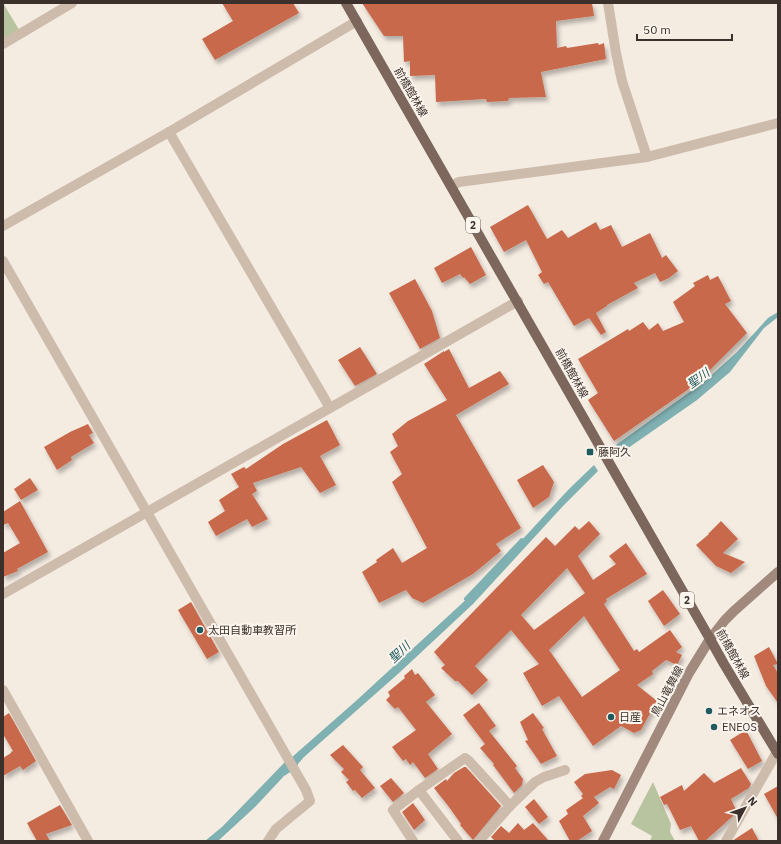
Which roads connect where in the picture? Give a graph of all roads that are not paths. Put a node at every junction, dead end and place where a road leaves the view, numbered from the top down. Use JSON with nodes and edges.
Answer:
{"nodes":[{"id":1,"x":72,"y":3,"type":"edge"},
{"id":2,"x":346,"y":3,"type":"edge"},
{"id":3,"x":608,"y":3,"type":"edge"},
{"id":4,"x":357,"y":21,"type":"junction"},
{"id":5,"x":3,"y":44,"type":"edge"},
{"id":6,"x":778,"y":123,"type":"edge"},
{"id":7,"x":169,"y":132,"type":"junction"},
{"id":8,"x":647,"y":157,"type":"junction"},
{"id":9,"x":451,"y":186,"type":"junction"},
{"id":10,"x":3,"y":226,"type":"edge"},
{"id":11,"x":3,"y":261,"type":"edge"},
{"id":12,"x":518,"y":301,"type":"junction"},
{"id":13,"x":330,"y":408,"type":"junction"},
{"id":14,"x":146,"y":512,"type":"junction"},
{"id":15,"x":778,"y":572,"type":"edge"},
{"id":16,"x":3,"y":594,"type":"edge"},
{"id":17,"x":710,"y":639,"type":"junction"},
{"id":18,"x":3,"y":690,"type":"edge"},
{"id":19,"x":778,"y":752,"type":"edge"},
{"id":20,"x":565,"y":770,"type":"dead end"},
{"id":21,"x":419,"y":790,"type":"junction"},
{"id":22,"x":510,"y":806,"type":"junction"},
{"id":23,"x":88,"y":841,"type":"edge"},
{"id":24,"x":268,"y":841,"type":"edge"},
{"id":25,"x":413,"y":841,"type":"edge"},
{"id":26,"x":458,"y":841,"type":"edge"},
{"id":27,"x":479,"y":841,"type":"edge"},
{"id":28,"x":603,"y":841,"type":"edge"},
{"id":29,"x":726,"y":841,"type":"edge"}],
"edges":[{"from":1,"to":5,"type":"street"},
{"from":2,"to":4,"type":"main road","name":"前橋館林線","number":"2"},
{"from":3,"to":8,"type":"street"},
{"from":4,"to":7,"type":"street"},
{"from":4,"to":9,"type":"main road","name":"前橋館林線","number":"2"},
{"from":6,"to":8,"type":"street"},
{"from":7,"to":10,"type":"street"},
{"from":7,"to":13,"type":"street"},
{"from":8,"to":9,"type":"street"},
{"from":9,"to":12,"type":"main road","name":"前橋館林線","number":"2"},
{"from":11,"to":14,"type":"street"},
{"from":12,"to":13,"type":"street"},
{"from":12,"to":17,"type":"main road","name":"前橋館林線","number":"2"},
{"from":13,"to":14,"type":"street"},
{"from":14,"to":16,"type":"street"},
{"from":14,"to":24,"type":"street"},
{"from":15,"to":17,"type":"main road","name":"鳥山竜舞線"},
{"from":17,"to":19,"type":"main road","name":"前橋館林線","number":"2"},
{"from":17,"to":28,"type":"main road","name":"鳥山竜舞線"},
{"from":18,"to":23,"type":"street"},
{"from":19,"to":29,"type":"street"},
{"from":20,"to":22,"type":"street"},
{"from":21,"to":22,"type":"street"},
{"from":21,"to":25,"type":"street"},
{"from":21,"to":26,"type":"street"},
{"from":22,"to":27,"type":"street"}]}
